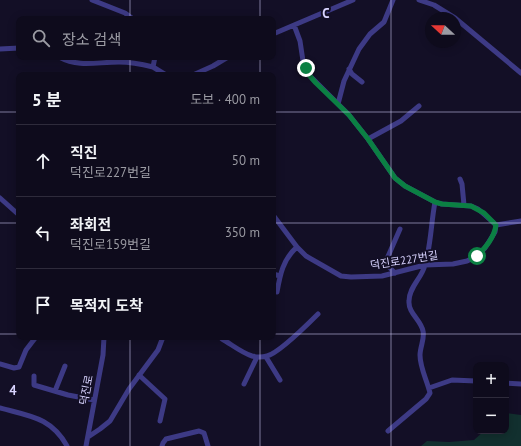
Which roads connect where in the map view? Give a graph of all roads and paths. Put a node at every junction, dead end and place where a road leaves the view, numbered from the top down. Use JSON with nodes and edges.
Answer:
{"nodes":[{"id":1,"x":92,"y":0,"type":"edge"},
{"id":2,"x":353,"y":0,"type":"edge"},
{"id":3,"x":393,"y":0,"type":"edge"},
{"id":4,"x":419,"y":0,"type":"edge"},
{"id":5,"x":445,"y":12,"type":"edge"},
{"id":6,"x":129,"y":16,"type":"edge"},
{"id":7,"x":461,"y":23,"type":"edge"},
{"id":8,"x":294,"y":25,"type":"junction"},
{"id":9,"x":276,"y":33,"type":"edge"},
{"id":10,"x":16,"y":48,"type":"edge"},
{"id":11,"x":0,"y":49,"type":"edge"},
{"id":12,"x":65,"y":60,"type":"edge"},
{"id":13,"x":154,"y":60,"type":"edge"},
{"id":14,"x":223,"y":60,"type":"edge"},
{"id":15,"x":153,"y":67,"type":"junction"},
{"id":16,"x":350,"y":69,"type":"junction"},
{"id":17,"x":161,"y":72,"type":"edge"},
{"id":18,"x":200,"y":72,"type":"edge"},
{"id":19,"x":521,"y":73,"type":"edge"},
{"id":20,"x":362,"y":82,"type":"dead end"},
{"id":21,"x":338,"y":104,"type":"junction"},
{"id":22,"x":419,"y":106,"type":"dead end"},
{"id":23,"x":368,"y":139,"type":"junction"},
{"id":24,"x":460,"y":180,"type":"dead end"},
{"id":25,"x":0,"y":198,"type":"edge"},
{"id":26,"x":435,"y":202,"type":"junction"},
{"id":27,"x":2,"y":204,"type":"edge"},
{"id":28,"x":464,"y":205,"type":"junction"},
{"id":29,"x":16,"y":213,"type":"edge"},
{"id":30,"x":276,"y":219,"type":"edge"},
{"id":31,"x":521,"y":221,"type":"edge"},
{"id":32,"x":496,"y":225,"type":"junction"},
{"id":33,"x":400,"y":229,"type":"dead end"},
{"id":34,"x":297,"y":247,"type":"junction"},
{"id":35,"x":426,"y":265,"type":"junction"},
{"id":36,"x":395,"y":273,"type":"junction"},
{"id":37,"x":276,"y":275,"type":"edge"},
{"id":38,"x":280,"y":276,"type":"junction"},
{"id":39,"x":277,"y":292,"type":"dead end"},
{"id":40,"x":318,"y":314,"type":"dead end"},
{"id":41,"x":34,"y":340,"type":"edge"},
{"id":42,"x":104,"y":340,"type":"edge"},
{"id":43,"x":162,"y":340,"type":"edge"},
{"id":44,"x":224,"y":340,"type":"edge"},
{"id":45,"x":257,"y":357,"type":"junction"},
{"id":46,"x":266,"y":357,"type":"junction"},
{"id":47,"x":0,"y":364,"type":"edge"},
{"id":48,"x":65,"y":366,"type":"dead end"},
{"id":49,"x":139,"y":375,"type":"junction"},
{"id":50,"x":34,"y":376,"type":"dead end"},
{"id":51,"x":280,"y":380,"type":"dead end"},
{"id":52,"x":473,"y":381,"type":"edge"},
{"id":53,"x":509,"y":383,"type":"edge"},
{"id":54,"x":244,"y":384,"type":"dead end"},
{"id":55,"x":521,"y":384,"type":"edge"},
{"id":56,"x":429,"y":388,"type":"junction"},
{"id":57,"x":55,"y":391,"type":"junction"},
{"id":58,"x":94,"y":400,"type":"junction"},
{"id":59,"x":0,"y":408,"type":"edge"},
{"id":60,"x":160,"y":421,"type":"dead end"},
{"id":61,"x":388,"y":431,"type":"dead end"},
{"id":62,"x":88,"y":437,"type":"junction"},
{"id":63,"x":67,"y":446,"type":"edge"},
{"id":64,"x":86,"y":446,"type":"edge"},
{"id":65,"x":162,"y":446,"type":"edge"},
{"id":66,"x":208,"y":446,"type":"edge"}],
"edges":[{"from":1,"to":6,"type":"street"},
{"from":2,"to":8,"type":"street"},
{"from":3,"to":16,"type":"street"},
{"from":4,"to":5,"type":"street"},
{"from":7,"to":19,"type":"street"},
{"from":8,"to":9,"type":"street"},
{"from":8,"to":21,"type":"street"},
{"from":10,"to":11,"type":"street"},
{"from":12,"to":15,"type":"street"},
{"from":13,"to":15,"type":"street"},
{"from":14,"to":18,"type":"street"},
{"from":15,"to":17,"type":"street"},
{"from":16,"to":20,"type":"street"},
{"from":16,"to":21,"type":"street"},
{"from":21,"to":23,"type":"street"},
{"from":22,"to":23,"type":"street"},
{"from":23,"to":26,"type":"street"},
{"from":24,"to":28,"type":"street"},
{"from":25,"to":27,"type":"street"},
{"from":26,"to":28,"type":"street"},
{"from":26,"to":35,"type":"street"},
{"from":27,"to":29,"type":"street"},
{"from":28,"to":32,"type":"street"},
{"from":30,"to":34,"type":"street","name":"덕진로227번길"},
{"from":31,"to":32,"type":"street"},
{"from":32,"to":35,"type":"street","name":"덕진로227번길"},
{"from":33,"to":36,"type":"street"},
{"from":34,"to":36,"type":"street","name":"덕진로227번길"},
{"from":34,"to":38,"type":"street"},
{"from":35,"to":36,"type":"street","name":"덕진로227번길"},
{"from":35,"to":56,"type":"street"},
{"from":37,"to":38,"type":"street"},
{"from":38,"to":39,"type":"street"},
{"from":40,"to":46,"type":"street"},
{"from":41,"to":47,"type":"street"},
{"from":42,"to":58,"type":"street","name":"덕진로"},
{"from":43,"to":49,"type":"street"},
{"from":44,"to":45,"type":"street"},
{"from":45,"to":46,"type":"street"},
{"from":45,"to":54,"type":"street"},
{"from":46,"to":51,"type":"street"},
{"from":48,"to":57,"type":"street"},
{"from":49,"to":60,"type":"street"},
{"from":49,"to":62,"type":"street"},
{"from":50,"to":57,"type":"street"},
{"from":52,"to":56,"type":"street"},
{"from":53,"to":55,"type":"street"},
{"from":56,"to":61,"type":"street"},
{"from":57,"to":58,"type":"street"},
{"from":58,"to":62,"type":"street","name":"덕진로"},
{"from":59,"to":63,"type":"street"},
{"from":62,"to":64,"type":"street","name":"덕진로"},
{"from":65,"to":66,"type":"street"}]}
